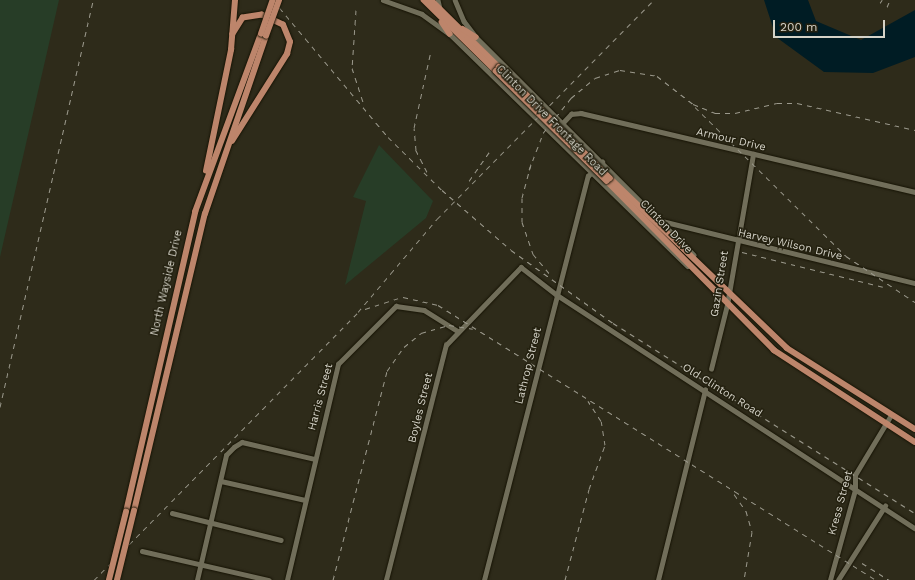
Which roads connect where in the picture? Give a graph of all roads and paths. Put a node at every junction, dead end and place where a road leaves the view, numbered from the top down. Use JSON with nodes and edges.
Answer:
{"nodes":[{"id":1,"x":235,"y":0,"type":"edge"},
{"id":2,"x":273,"y":0,"type":"edge"},
{"id":3,"x":279,"y":0,"type":"edge"},
{"id":4,"x":383,"y":0,"type":"edge"},
{"id":5,"x":424,"y":0,"type":"edge"},
{"id":6,"x":431,"y":0,"type":"edge"},
{"id":7,"x":438,"y":0,"type":"edge"},
{"id":8,"x":455,"y":0,"type":"edge"},
{"id":9,"x":434,"y":10,"type":"junction"},
{"id":10,"x":441,"y":11,"type":"junction"},
{"id":11,"x":448,"y":18,"type":"junction"},
{"id":12,"x":233,"y":34,"type":"junction"},
{"id":13,"x":450,"y":34,"type":"junction"},
{"id":14,"x":263,"y":35,"type":"junction"},
{"id":15,"x":476,"y":37,"type":"junction"},
{"id":16,"x":497,"y":69,"type":"junction"},
{"id":17,"x":562,"y":123,"type":"junction"},
{"id":18,"x":552,"y":134,"type":"junction"},
{"id":19,"x":753,"y":154,"type":"junction"},
{"id":20,"x":224,"y":157,"type":"junction"},
{"id":21,"x":602,"y":162,"type":"junction"},
{"id":22,"x":591,"y":173,"type":"junction"},
{"id":23,"x":609,"y":179,"type":"junction"},
{"id":24,"x":203,"y":187,"type":"junction"},
{"id":25,"x":915,"y":192,"type":"edge"},
{"id":26,"x":661,"y":221,"type":"junction"},
{"id":27,"x":736,"y":242,"type":"junction"},
{"id":28,"x":521,"y":267,"type":"joint"},
{"id":29,"x":706,"y":270,"type":"junction"},
{"id":30,"x":694,"y":272,"type":"junction"},
{"id":31,"x":915,"y":283,"type":"edge"},
{"id":32,"x":728,"y":292,"type":"junction"},
{"id":33,"x":557,"y":294,"type":"junction"},
{"id":34,"x":727,"y":305,"type":"junction"},
{"id":35,"x":457,"y":331,"type":"junction"},
{"id":36,"x":711,"y":369,"type":"dead end"},
{"id":37,"x":827,"y":374,"type":"junction"},
{"id":38,"x":821,"y":382,"type":"junction"},
{"id":39,"x":705,"y":390,"type":"junction"},
{"id":40,"x":892,"y":415,"type":"junction"},
{"id":41,"x":886,"y":424,"type":"junction"},
{"id":42,"x":915,"y":429,"type":"edge"},
{"id":43,"x":915,"y":442,"type":"edge"},
{"id":44,"x":315,"y":459,"type":"junction"},
{"id":45,"x":221,"y":481,"type":"junction"},
{"id":46,"x":855,"y":490,"type":"junction"},
{"id":47,"x":305,"y":500,"type":"junction"},
{"id":48,"x":885,"y":506,"type":"junction"},
{"id":49,"x":172,"y":513,"type":"dead end"},
{"id":50,"x":211,"y":522,"type":"junction"},
{"id":51,"x":915,"y":528,"type":"edge"},
{"id":52,"x":281,"y":540,"type":"dead end"},
{"id":53,"x":142,"y":551,"type":"dead end"},
{"id":54,"x":201,"y":564,"type":"junction"},
{"id":55,"x":109,"y":580,"type":"edge"},
{"id":56,"x":117,"y":580,"type":"edge"},
{"id":57,"x":197,"y":580,"type":"edge"},
{"id":58,"x":268,"y":580,"type":"edge"},
{"id":59,"x":287,"y":580,"type":"edge"},
{"id":60,"x":386,"y":580,"type":"edge"},
{"id":61,"x":484,"y":580,"type":"edge"},
{"id":62,"x":658,"y":580,"type":"edge"},
{"id":63,"x":830,"y":580,"type":"edge"},
{"id":64,"x":838,"y":580,"type":"edge"}],
"edges":[{"from":1,"to":12,"type":"main road"},
{"from":2,"to":14,"type":"main road","name":"North Wayside Drive","bridge":true},
{"from":3,"to":14,"type":"main road","name":"North Wayside Drive","bridge":true},
{"from":4,"to":13,"type":"street","name":"Clinton Drive Frontage Road"},
{"from":5,"to":9,"type":"main road","name":"Clinton Drive"},
{"from":6,"to":10,"type":"main road","name":"Clinton Drive"},
{"from":7,"to":10,"type":"street"},
{"from":8,"to":15,"type":"street","name":"Clinton Drive Frontage Road"},
{"from":9,"to":13,"type":"main road"},
{"from":9,"to":16,"type":"main road","name":"Clinton Drive"},
{"from":10,"to":11,"type":"main road","name":"Clinton Drive"},
{"from":11,"to":15,"type":"main road"},
{"from":11,"to":16,"type":"main road","name":"Clinton Drive"},
{"from":12,"to":20,"type":"main road"},
{"from":12,"to":24,"type":"main road"},
{"from":13,"to":18,"type":"street","name":"Clinton Drive Frontage Road"},
{"from":14,"to":20,"type":"main road","name":"North Wayside Drive"},
{"from":14,"to":24,"type":"main road","name":"North Wayside Drive"},
{"from":15,"to":17,"type":"street","name":"Clinton Drive Frontage Road"},
{"from":16,"to":23,"type":"main road","name":"Clinton Drive","bridge":true},
{"from":17,"to":18,"type":"street","name":"Armour Drive"},
{"from":17,"to":19,"type":"street","name":"Armour Drive"},
{"from":17,"to":21,"type":"street","name":"Clinton Drive Frontage Road"},
{"from":18,"to":22,"type":"street","name":"Clinton Drive Frontage Road"},
{"from":19,"to":25,"type":"street","name":"Armour Drive"},
{"from":19,"to":27,"type":"street","name":"Gazin Street"},
{"from":20,"to":56,"type":"main road","name":"North Wayside Drive","bridge":true},
{"from":21,"to":22,"type":"street","name":"Lathrop Street"},
{"from":21,"to":26,"type":"street","name":"Clinton Drive Frontage Road"},
{"from":22,"to":30,"type":"street","name":"Clinton Drive Frontage Road"},
{"from":22,"to":33,"type":"street","name":"Lathrop Street"},
{"from":23,"to":29,"type":"main road","name":"Clinton Drive"},
{"from":23,"to":30,"type":"main road","name":"Clinton Drive"},
{"from":24,"to":55,"type":"main road","name":"North Wayside Drive","bridge":true},
{"from":26,"to":27,"type":"street","name":"Harvey Wilson Drive"},
{"from":26,"to":29,"type":"street","name":"Clinton Drive Frontage Road"},
{"from":27,"to":31,"type":"street","name":"Harvey Wilson Drive"},
{"from":27,"to":32,"type":"street","name":"Gazin Street"},
{"from":28,"to":33,"type":"street","name":"Old Clinton Road"},
{"from":28,"to":35,"type":"street","name":"Boyles Street"},
{"from":29,"to":32,"type":"main road","name":"Clinton Drive"},
{"from":30,"to":34,"type":"main road","name":"Clinton Drive"},
{"from":32,"to":34,"type":"street","name":"Gazin Street"},
{"from":32,"to":37,"type":"main road","name":"Clinton Drive"},
{"from":33,"to":39,"type":"street","name":"Old Clinton Road"},
{"from":33,"to":61,"type":"street","name":"Lathrop Street"},
{"from":34,"to":36,"type":"street","name":"Gazin Street"},
{"from":34,"to":38,"type":"main road","name":"Clinton Drive"},
{"from":35,"to":44,"type":"street","name":"Harris Street"},
{"from":35,"to":60,"type":"street","name":"Boyles Street"},
{"from":37,"to":38,"type":"main road"},
{"from":37,"to":40,"type":"main road","name":"Clinton Drive"},
{"from":38,"to":41,"type":"main road","name":"Clinton Drive"},
{"from":39,"to":46,"type":"street","name":"Old Clinton Road"},
{"from":39,"to":62,"type":"street"},
{"from":40,"to":41,"type":"street","name":"Kress Street"},
{"from":40,"to":42,"type":"main road","name":"Clinton Drive"},
{"from":41,"to":43,"type":"main road","name":"Clinton Drive"},
{"from":41,"to":46,"type":"street","name":"Kress Street"},
{"from":44,"to":45,"type":"street"},
{"from":44,"to":47,"type":"street","name":"Harris Street"},
{"from":45,"to":47,"type":"street"},
{"from":45,"to":50,"type":"street"},
{"from":46,"to":48,"type":"street","name":"Old Clinton Road"},
{"from":46,"to":63,"type":"street","name":"Kress Street"},
{"from":47,"to":59,"type":"street","name":"Harris Street"},
{"from":48,"to":51,"type":"street","name":"Old Clinton Road"},
{"from":48,"to":64,"type":"street"},
{"from":49,"to":50,"type":"street"},
{"from":50,"to":52,"type":"street"},
{"from":50,"to":54,"type":"street"},
{"from":53,"to":54,"type":"street"},
{"from":54,"to":57,"type":"street"},
{"from":54,"to":58,"type":"street"}]}
